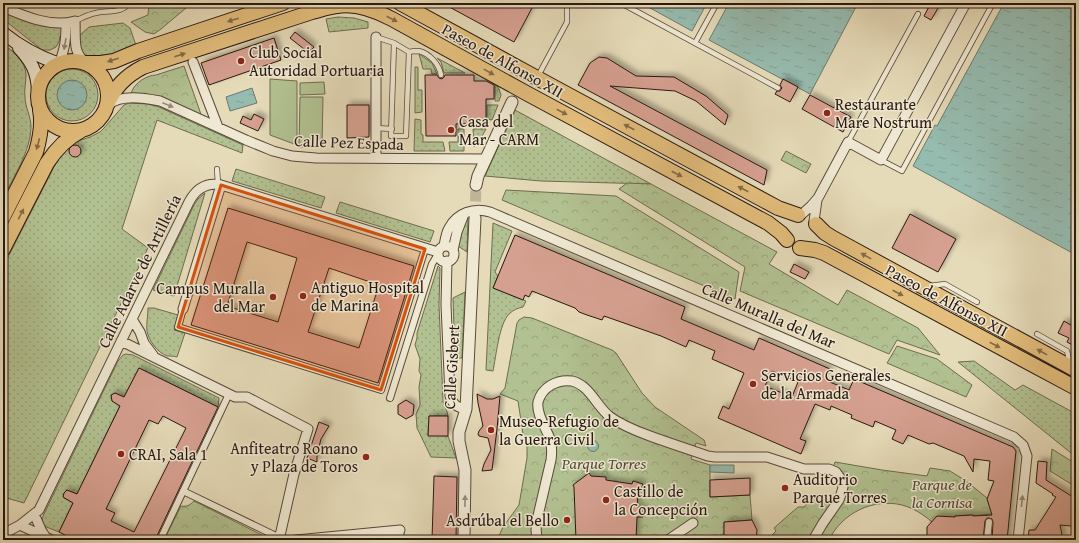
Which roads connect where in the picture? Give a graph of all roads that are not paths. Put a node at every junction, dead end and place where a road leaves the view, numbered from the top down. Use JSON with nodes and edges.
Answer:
{"nodes":[{"id":1,"x":129,"y":3,"type":"edge"},
{"id":2,"x":283,"y":3,"type":"edge"},
{"id":3,"x":400,"y":3,"type":"edge"},
{"id":4,"x":567,"y":3,"type":"edge"},
{"id":5,"x":621,"y":3,"type":"edge"},
{"id":6,"x":717,"y":3,"type":"edge"},
{"id":7,"x":966,"y":3,"type":"edge"},
{"id":8,"x":993,"y":3,"type":"edge"},
{"id":9,"x":3,"y":7,"type":"edge"},
{"id":10,"x":918,"y":14,"type":"dead end"},
{"id":11,"x":70,"y":22,"type":"junction"},
{"id":12,"x":7,"y":36,"type":"edge"},
{"id":13,"x":376,"y":37,"type":"joint"},
{"id":14,"x":394,"y":43,"type":"junction"},
{"id":15,"x":695,"y":43,"type":"junction"},
{"id":16,"x":409,"y":52,"type":"junction"},
{"id":17,"x":193,"y":62,"type":"dead end"},
{"id":18,"x":86,"y":63,"type":"junction"},
{"id":19,"x":59,"y":64,"type":"junction"},
{"id":20,"x":441,"y":75,"type":"dead end"},
{"id":21,"x":537,"y":78,"type":"junction"},
{"id":22,"x":505,"y":81,"type":"junction"},
{"id":23,"x":778,"y":88,"type":"dead end"},
{"id":24,"x":38,"y":90,"type":"junction"},
{"id":25,"x":528,"y":94,"type":"junction"},
{"id":26,"x":512,"y":102,"type":"junction"},
{"id":27,"x":39,"y":106,"type":"junction"},
{"id":28,"x":106,"y":106,"type":"junction"},
{"id":29,"x":218,"y":127,"type":"junction"},
{"id":30,"x":86,"y":128,"type":"junction"},
{"id":31,"x":376,"y":128,"type":"junction"},
{"id":32,"x":392,"y":129,"type":"junction"},
{"id":33,"x":848,"y":142,"type":"junction"},
{"id":34,"x":376,"y":158,"type":"junction"},
{"id":35,"x":486,"y":159,"type":"junction"},
{"id":36,"x":881,"y":160,"type":"junction"},
{"id":37,"x":217,"y":169,"type":"dead end"},
{"id":38,"x":219,"y":184,"type":"junction"},
{"id":39,"x":476,"y":185,"type":"tunnel mouth"},
{"id":40,"x":818,"y":198,"type":"junction"},
{"id":41,"x":799,"y":215,"type":"junction"},
{"id":42,"x":470,"y":216,"type":"junction"},
{"id":43,"x":3,"y":217,"type":"edge"},
{"id":44,"x":815,"y":222,"type":"junction"},
{"id":45,"x":787,"y":240,"type":"junction"},
{"id":46,"x":3,"y":248,"type":"edge"},
{"id":47,"x":425,"y":248,"type":"junction"},
{"id":48,"x":800,"y":248,"type":"junction"},
{"id":49,"x":453,"y":250,"type":"junction"},
{"id":50,"x":440,"y":251,"type":"junction"},
{"id":51,"x":447,"y":262,"type":"junction"},
{"id":52,"x":922,"y":287,"type":"junction"},
{"id":53,"x":977,"y":302,"type":"dead end"},
{"id":54,"x":183,"y":309,"type":"joint"},
{"id":55,"x":132,"y":319,"type":"junction"},
{"id":56,"x":1037,"y":334,"type":"dead end"},
{"id":57,"x":121,"y":341,"type":"junction"},
{"id":58,"x":163,"y":362,"type":"junction"},
{"id":59,"x":1073,"y":369,"type":"edge"},
{"id":60,"x":1076,"y":388,"type":"edge"},
{"id":61,"x":229,"y":394,"type":"junction"},
{"id":62,"x":390,"y":398,"type":"dead end"},
{"id":63,"x":466,"y":409,"type":"junction"},
{"id":64,"x":183,"y":491,"type":"junction"},
{"id":65,"x":34,"y":515,"type":"junction"},
{"id":66,"x":989,"y":522,"type":"dead end"},
{"id":67,"x":22,"y":524,"type":"junction"},
{"id":68,"x":693,"y":524,"type":"dead end"},
{"id":69,"x":400,"y":530,"type":"joint"},
{"id":70,"x":3,"y":534,"type":"edge"},
{"id":71,"x":51,"y":539,"type":"edge"},
{"id":72,"x":311,"y":539,"type":"edge"},
{"id":73,"x":160,"y":540,"type":"edge"},
{"id":74,"x":278,"y":540,"type":"edge"},
{"id":75,"x":296,"y":540,"type":"edge"},
{"id":76,"x":400,"y":540,"type":"edge"},
{"id":77,"x":464,"y":540,"type":"edge"},
{"id":78,"x":538,"y":540,"type":"edge"},
{"id":79,"x":668,"y":540,"type":"edge"},
{"id":80,"x":813,"y":540,"type":"edge"},
{"id":81,"x":987,"y":540,"type":"edge"},
{"id":82,"x":1018,"y":540,"type":"edge"}],
"edges":[{"from":1,"to":11,"type":"lane"},
{"from":2,"to":18,"type":"main road","one_way":true},
{"from":3,"to":21,"type":"main road","name":"Paseo de Alfonso XII"},
{"from":4,"to":21,"type":"lane"},
{"from":5,"to":15,"type":"lane"},
{"from":6,"to":15,"type":"lane"},
{"from":7,"to":36,"type":"street"},
{"from":8,"to":36,"type":"lane"},
{"from":9,"to":11,"type":"street"},
{"from":10,"to":33,"type":"lane"},
{"from":11,"to":18,"type":"street"},
{"from":11,"to":19,"type":"street","one_way":true},
{"from":12,"to":19,"type":"main road"},
{"from":12,"to":24,"type":"main road"},
{"from":13,"to":14,"type":"lane"},
{"from":13,"to":31,"type":"street"},
{"from":14,"to":16,"type":"lane"},
{"from":14,"to":32,"type":"lane"},
{"from":15,"to":23,"type":"lane"},
{"from":16,"to":20,"type":"lane"},
{"from":16,"to":32,"type":"lane"},
{"from":17,"to":29,"type":"street"},
{"from":18,"to":19,"type":"main road"},
{"from":18,"to":28,"type":"main road"},
{"from":19,"to":24,"type":"main road"},
{"from":21,"to":25,"type":"main road"},
{"from":41,"to":21,"type":"main road","name":"Paseo de Alfonso XII","one_way":true},
{"from":22,"to":25,"type":"main road","name":"Paseo de Alfonso XII"},
{"from":22,"to":26,"type":"street"},
{"from":28,"to":22,"type":"main road","name":"Paseo de Alfonso XII","one_way":true},
{"from":24,"to":27,"type":"main road"},
{"from":25,"to":26,"type":"street"},
{"from":25,"to":45,"type":"main road","name":"Paseo de Alfonso XII","one_way":true},
{"from":26,"to":35,"type":"street"},
{"from":27,"to":30,"type":"main road"},
{"from":27,"to":43,"type":"main road","one_way":true},
{"from":28,"to":29,"type":"street","name":"Calle Pez Espada","one_way":true},
{"from":28,"to":30,"type":"main road"},
{"from":29,"to":34,"type":"street","name":"Calle Pez Espada"},
{"from":46,"to":30,"type":"main road","one_way":true},
{"from":31,"to":32,"type":"lane"},
{"from":31,"to":34,"type":"street"},
{"from":33,"to":36,"type":"street"},
{"from":33,"to":40,"type":"street"},
{"from":34,"to":35,"type":"street","name":"Calle Pez Espada"},
{"from":35,"to":39,"type":"street"},
{"from":37,"to":38,"type":"lane"},
{"from":38,"to":47,"type":"street"},
{"from":38,"to":54,"type":"street"},
{"from":38,"to":55,"type":"street","name":"Calle Adarve de Artillería"},
{"from":40,"to":41,"type":"street"},
{"from":40,"to":44,"type":"street"},
{"from":41,"to":44,"type":"main road"},
{"from":41,"to":45,"type":"main road"},
{"from":42,"to":49,"type":"street"},
{"from":42,"to":50,"type":"street"},
{"from":42,"to":63,"type":"street","name":"Calle Gisbert"},
{"from":82,"to":42,"type":"street","name":"Calle Muralla del Mar","one_way":true},
{"from":44,"to":48,"type":"main road"},
{"from":52,"to":44,"type":"main road","name":"Paseo de Alfonso XII","one_way":true},
{"from":45,"to":48,"type":"main road"},
{"from":47,"to":50,"type":"street"},
{"from":47,"to":54,"type":"street"},
{"from":48,"to":60,"type":"main road","name":"Paseo de Alfonso XII","one_way":true},
{"from":49,"to":50,"type":"street"},
{"from":49,"to":51,"type":"street"},
{"from":50,"to":51,"type":"street"},
{"from":50,"to":62,"type":"street"},
{"from":51,"to":63,"type":"street"},
{"from":52,"to":53,"type":"lane"},
{"from":59,"to":52,"type":"main road","name":"Paseo de Alfonso XII","one_way":true},
{"from":55,"to":57,"type":"street","name":"Calle Adarve de Artillería"},
{"from":55,"to":58,"type":"street"},
{"from":56,"to":59,"type":"lane"},
{"from":57,"to":58,"type":"street"},
{"from":57,"to":65,"type":"street","name":"Calle Adarve de Artillería"},
{"from":58,"to":61,"type":"street"},
{"from":61,"to":64,"type":"street"},
{"from":61,"to":74,"type":"street"},
{"from":77,"to":63,"type":"street","name":"Calle Gisbert","one_way":true},
{"from":64,"to":73,"type":"street"},
{"from":64,"to":74,"type":"street"},
{"from":65,"to":67,"type":"street","name":"Calle Adarve de Artillería"},
{"from":65,"to":71,"type":"street"},
{"from":66,"to":81,"type":"street"},
{"from":67,"to":70,"type":"street","name":"Calle Adarve de Artillería"},
{"from":67,"to":71,"type":"street"},
{"from":68,"to":79,"type":"street"},
{"from":69,"to":72,"type":"street"},
{"from":69,"to":76,"type":"street"},
{"from":72,"to":75,"type":"street"},
{"from":78,"to":80,"type":"street"}]}
